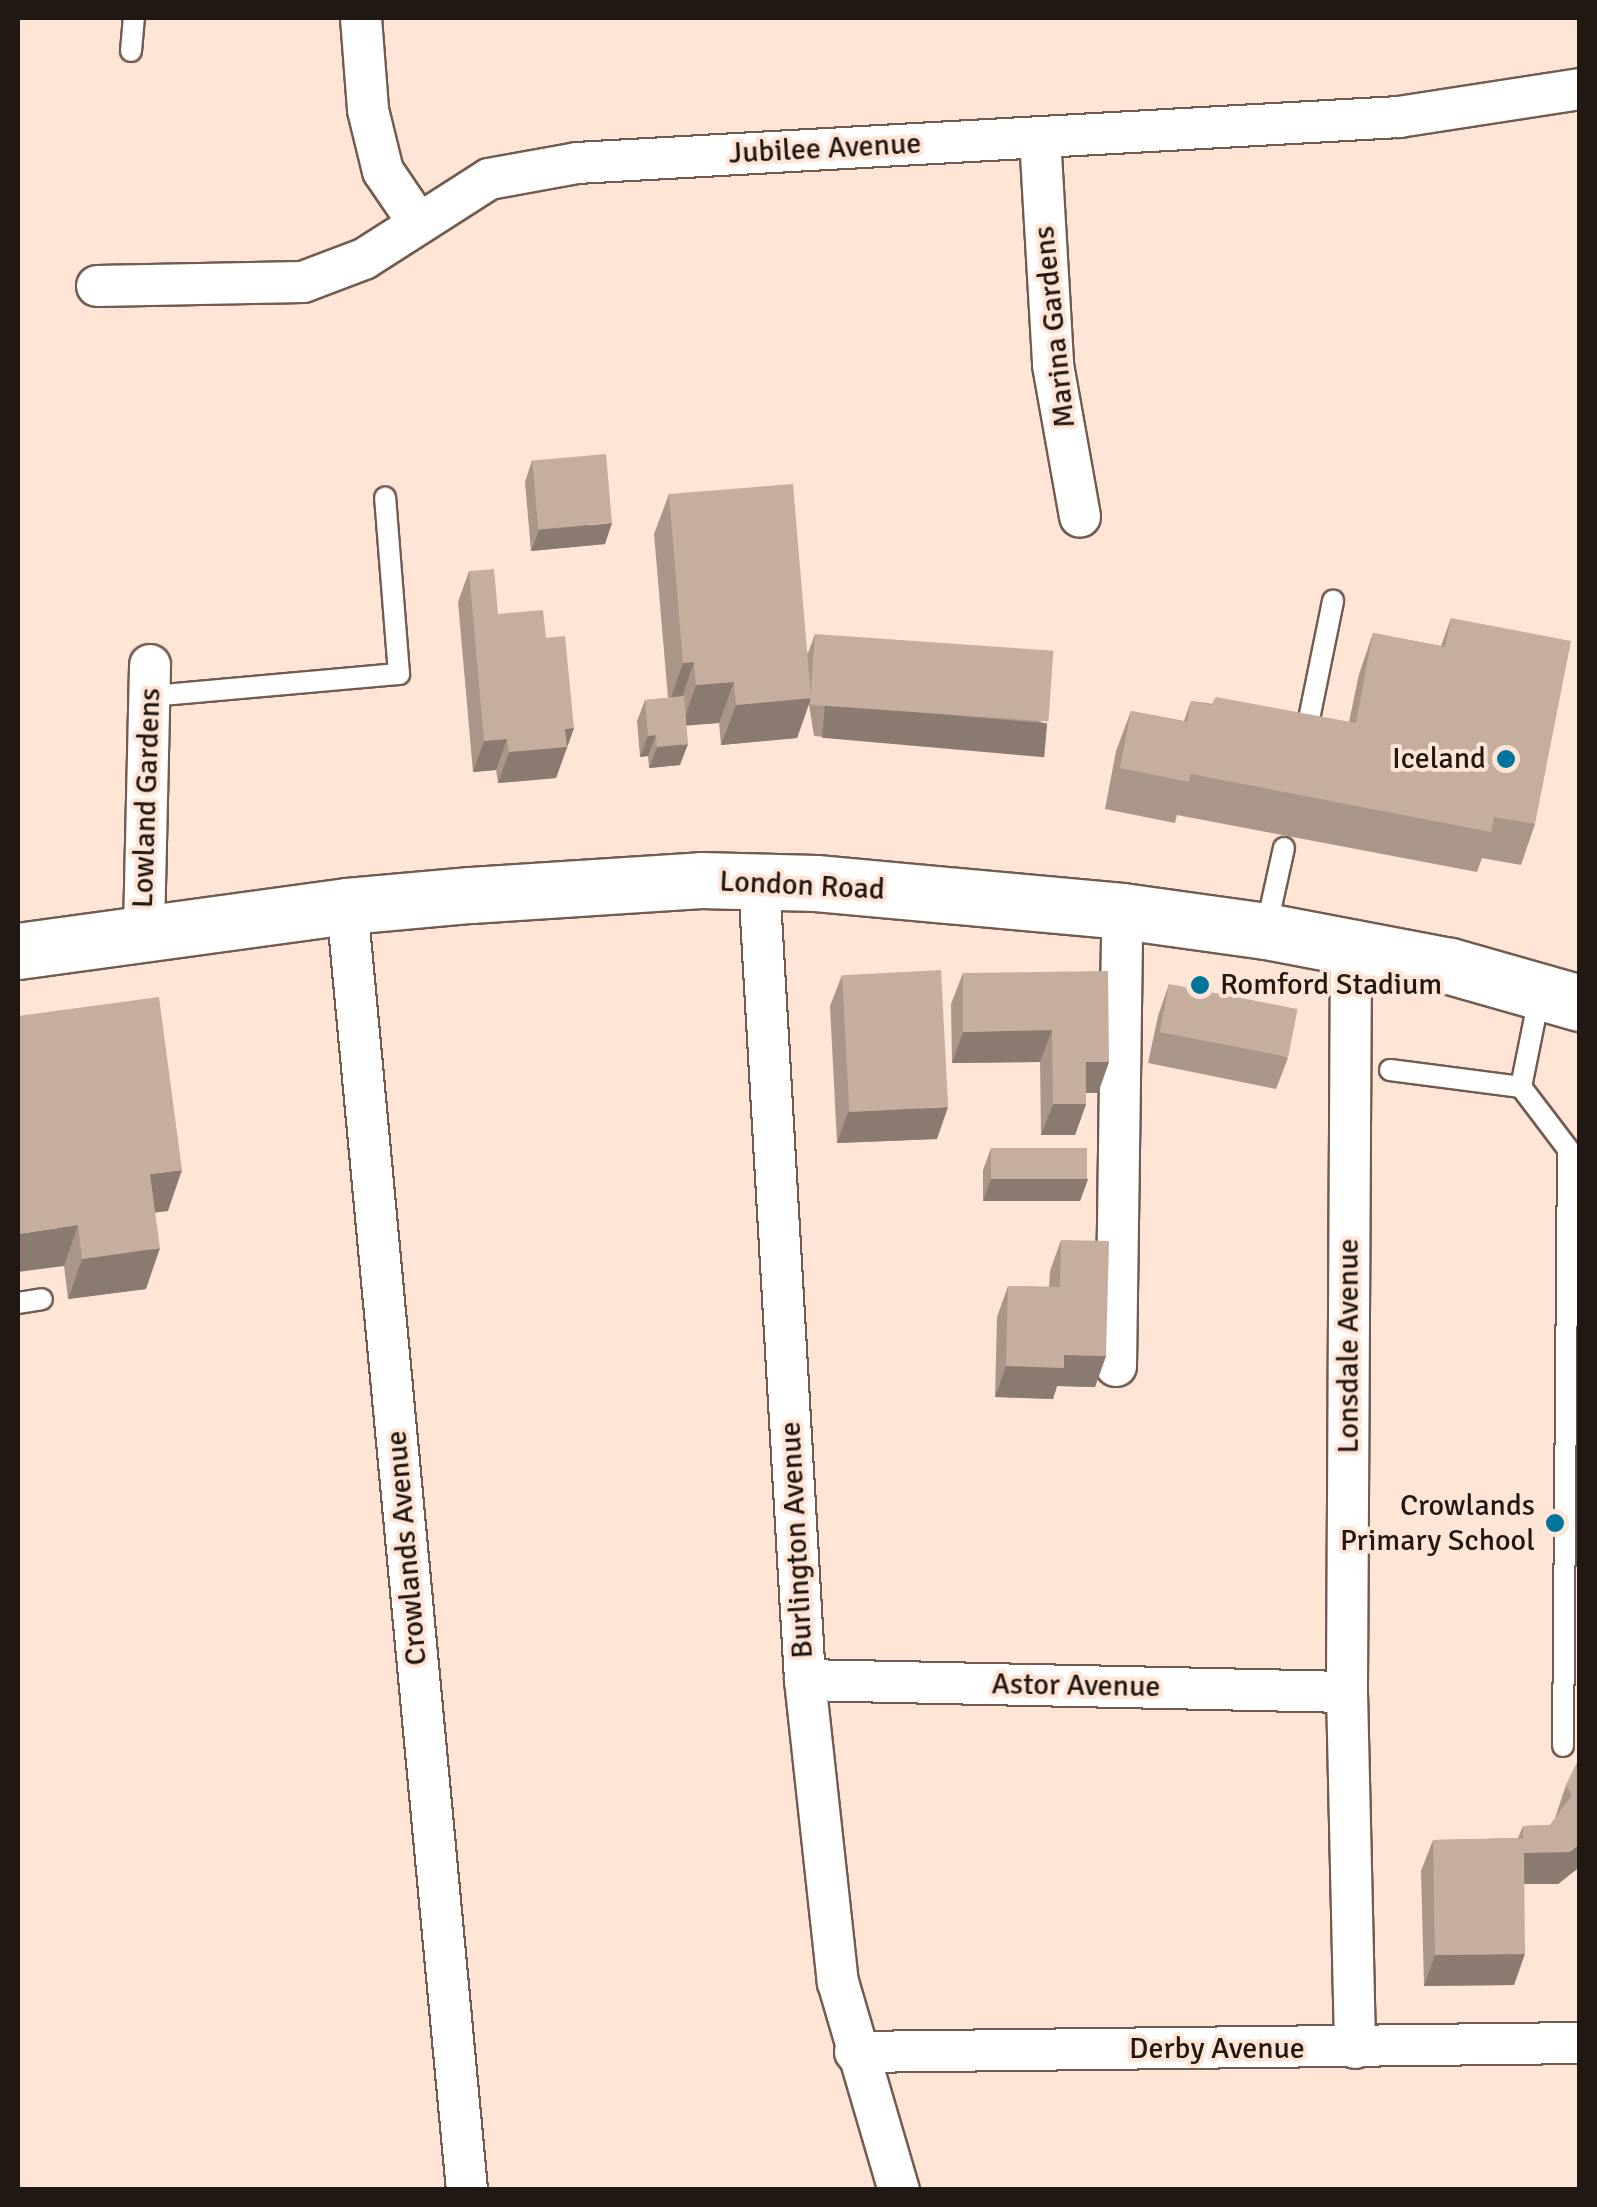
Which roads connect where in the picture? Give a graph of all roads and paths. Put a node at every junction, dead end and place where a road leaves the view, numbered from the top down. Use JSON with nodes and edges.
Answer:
{"nodes":[{"id":1,"x":134,"y":18,"type":"edge"},
{"id":2,"x":361,"y":18,"type":"edge"},
{"id":3,"x":131,"y":52,"type":"dead end"},
{"id":4,"x":1580,"y":89,"type":"edge"},
{"id":5,"x":1040,"y":136,"type":"junction"},
{"id":6,"x":417,"y":221,"type":"junction"},
{"id":7,"x":97,"y":286,"type":"dead end"},
{"id":8,"x":386,"y":498,"type":"dead end"},
{"id":9,"x":1080,"y":517,"type":"dead end"},
{"id":10,"x":1333,"y":601,"type":"dead end"},
{"id":11,"x":151,"y":680,"type":"joint"},
{"id":12,"x":1308,"y":724,"type":"edge"},
{"id":13,"x":1284,"y":848,"type":"dead end"},
{"id":14,"x":759,"y":882,"type":"junction"},
{"id":15,"x":347,"y":906,"type":"junction"},
{"id":16,"x":1122,"y":911,"type":"junction"},
{"id":17,"x":144,"y":931,"type":"junction"},
{"id":18,"x":1266,"y":931,"type":"junction"},
{"id":19,"x":1351,"y":945,"type":"junction"},
{"id":20,"x":18,"y":951,"type":"edge"},
{"id":21,"x":1560,"y":997,"type":"edge"},
{"id":22,"x":1390,"y":1070,"type":"dead end"},
{"id":23,"x":1521,"y":1087,"type":"junction"},
{"id":24,"x":42,"y":1299,"type":"dead end"},
{"id":25,"x":18,"y":1303,"type":"edge"},
{"id":26,"x":1116,"y":1366,"type":"dead end"},
{"id":27,"x":805,"y":1680,"type":"junction"},
{"id":28,"x":1347,"y":1692,"type":"junction"},
{"id":29,"x":1563,"y":1746,"type":"dead end"},
{"id":30,"x":1580,"y":2042,"type":"edge"},
{"id":31,"x":1355,"y":2048,"type":"junction"},
{"id":32,"x":856,"y":2052,"type":"junction"},
{"id":33,"x":466,"y":2190,"type":"edge"},
{"id":34,"x":899,"y":2190,"type":"edge"}],
"edges":[{"from":1,"to":3,"type":"lane"},
{"from":2,"to":6,"type":"street"},
{"from":4,"to":5,"type":"street","name":"Jubilee Avenue"},
{"from":5,"to":6,"type":"street","name":"Jubilee Avenue"},
{"from":5,"to":9,"type":"street","name":"Marina Gardens"},
{"from":6,"to":7,"type":"street","name":"Jubilee Avenue"},
{"from":8,"to":11,"type":"lane"},
{"from":10,"to":12,"type":"lane"},
{"from":11,"to":17,"type":"street","name":"Lowland Gardens"},
{"from":13,"to":18,"type":"lane"},
{"from":14,"to":15,"type":"main road","name":"London Road"},
{"from":14,"to":16,"type":"main road","name":"London Road"},
{"from":14,"to":27,"type":"street","name":"Burlington Avenue"},
{"from":15,"to":17,"type":"main road","name":"London Road"},
{"from":15,"to":33,"type":"street","name":"Crowlands Avenue"},
{"from":16,"to":18,"type":"main road","name":"London Road"},
{"from":16,"to":26,"type":"street"},
{"from":17,"to":20,"type":"main road","name":"London Road"},
{"from":18,"to":19,"type":"main road","name":"London Road"},
{"from":19,"to":21,"type":"main road","name":"London Road"},
{"from":19,"to":28,"type":"street","name":"Lonsdale Avenue"},
{"from":21,"to":23,"type":"lane"},
{"from":22,"to":23,"type":"lane"},
{"from":23,"to":29,"type":"lane"},
{"from":24,"to":25,"type":"lane"},
{"from":27,"to":28,"type":"street","name":"Astor Avenue"},
{"from":27,"to":32,"type":"street","name":"Burlington Avenue"},
{"from":28,"to":31,"type":"street","name":"Lonsdale Avenue"},
{"from":30,"to":31,"type":"street","name":"Derby Avenue"},
{"from":31,"to":32,"type":"street","name":"Derby Avenue"},
{"from":32,"to":34,"type":"street","name":"Burlington Avenue"}]}
